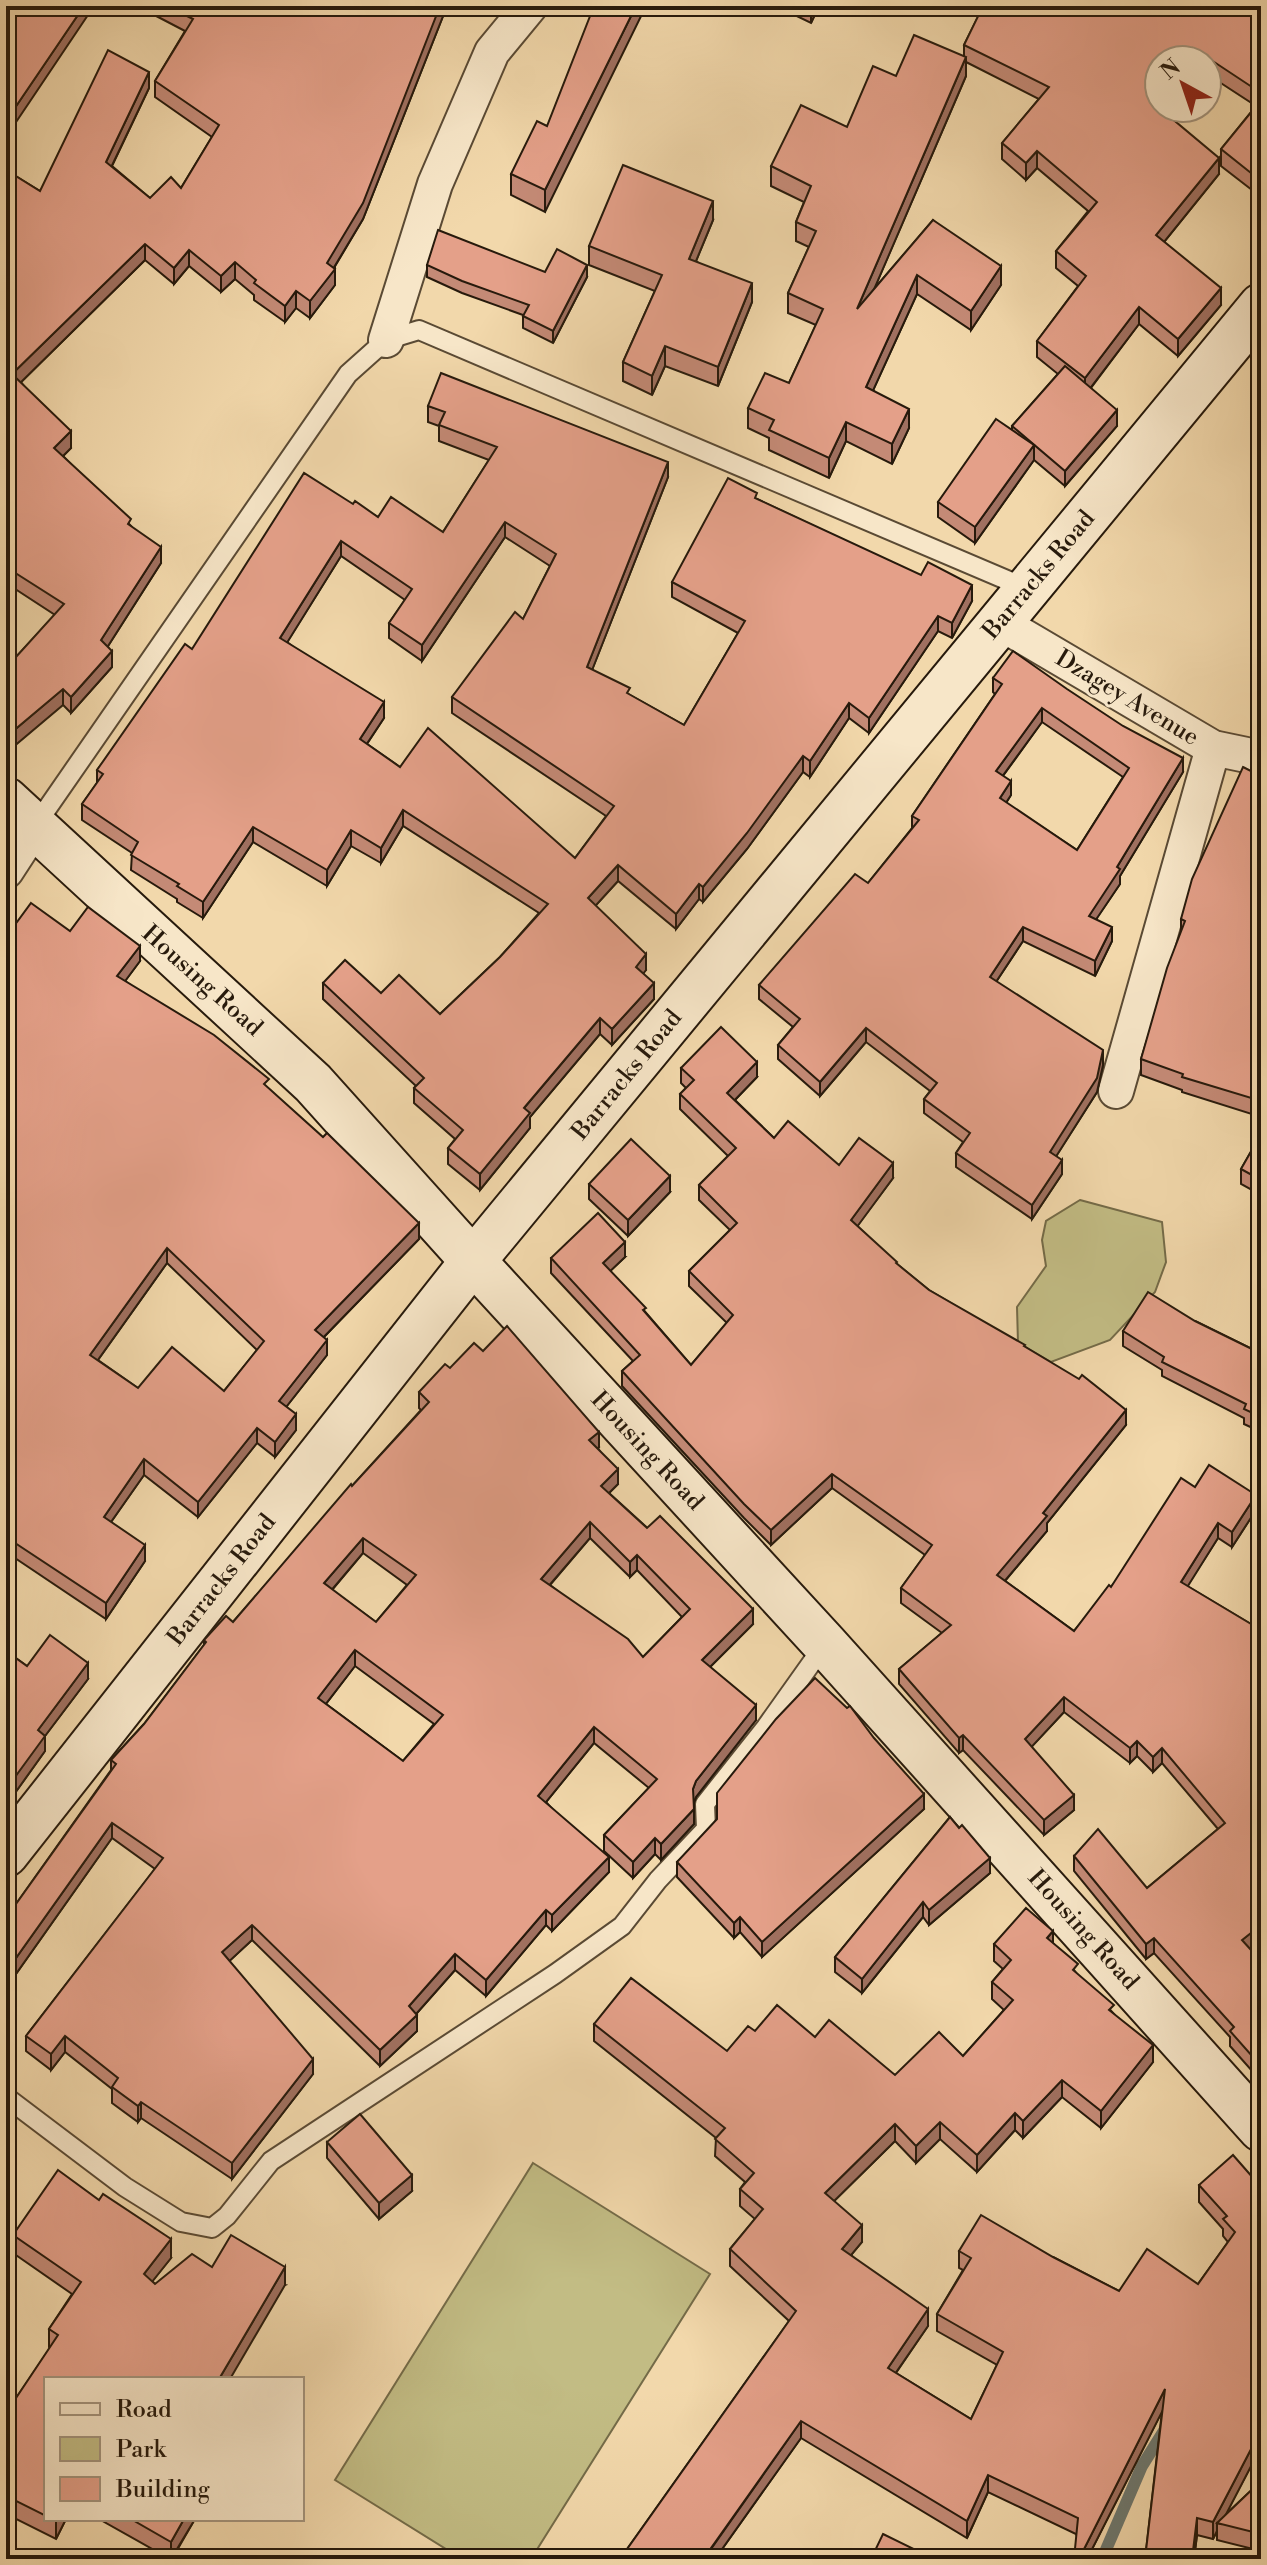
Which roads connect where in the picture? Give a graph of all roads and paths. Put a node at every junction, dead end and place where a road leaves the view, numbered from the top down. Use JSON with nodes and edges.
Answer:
{"nodes":[{"id":1,"x":530,"y":6,"type":"edge"},
{"id":2,"x":1261,"y":306,"type":"edge"},
{"id":3,"x":386,"y":340,"type":"junction"},
{"id":4,"x":1028,"y":589,"type":"junction"},
{"id":5,"x":999,"y":622,"type":"junction"},
{"id":6,"x":1213,"y":748,"type":"junction"},
{"id":7,"x":1261,"y":758,"type":"edge"},
{"id":8,"x":20,"y":814,"type":"edge"},
{"id":9,"x":6,"y":871,"type":"edge"},
{"id":10,"x":1116,"y":1091,"type":"dead end"},
{"id":11,"x":473,"y":1261,"type":"junction"},
{"id":12,"x":825,"y":1644,"type":"junction"},
{"id":13,"x":6,"y":1854,"type":"edge"},
{"id":14,"x":6,"y":2097,"type":"edge"},
{"id":15,"x":1261,"y":2129,"type":"edge"}],
"edges":[{"from":1,"to":3,"type":"street"},
{"from":2,"to":4,"type":"street","name":"Barracks Road"},
{"from":3,"to":4,"type":"lane"},
{"from":3,"to":8,"type":"lane"},
{"from":4,"to":5,"type":"street","name":"Barracks Road"},
{"from":5,"to":6,"type":"street","name":"Dzagey Avenue"},
{"from":5,"to":11,"type":"street","name":"Barracks Road"},
{"from":6,"to":7,"type":"street","name":"Dzagey Avenue"},
{"from":6,"to":10,"type":"street"},
{"from":8,"to":9,"type":"street"},
{"from":8,"to":11,"type":"street","name":"Housing Road"},
{"from":11,"to":12,"type":"street","name":"Housing Road"},
{"from":11,"to":13,"type":"street","name":"Barracks Road"},
{"from":12,"to":14,"type":"lane"},
{"from":12,"to":15,"type":"street","name":"Housing Road"}]}
